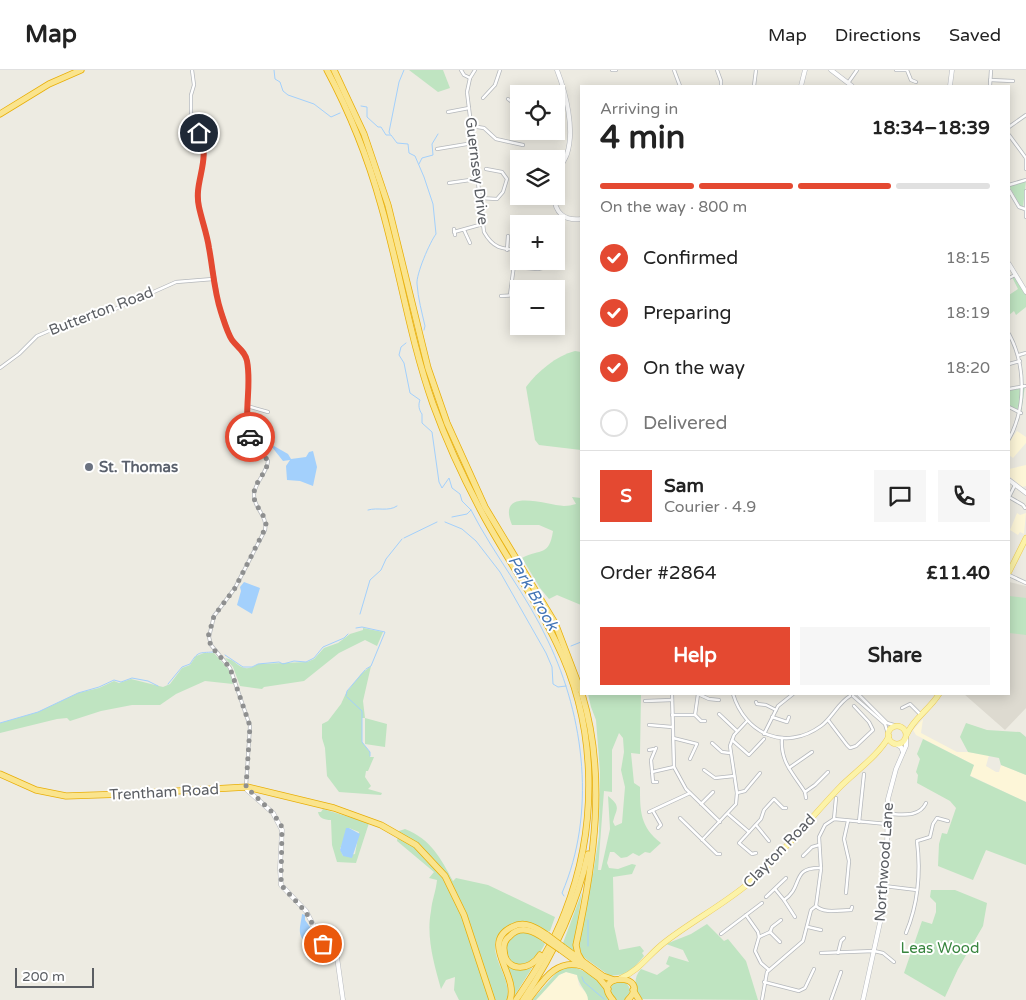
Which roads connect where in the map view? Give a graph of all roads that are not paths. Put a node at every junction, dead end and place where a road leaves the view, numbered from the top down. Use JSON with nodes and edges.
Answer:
{"nodes":[{"id":1,"x":81,"y":70,"type":"edge"},
{"id":2,"x":192,"y":70,"type":"edge"},
{"id":3,"x":328,"y":70,"type":"edge"},
{"id":4,"x":334,"y":70,"type":"edge"},
{"id":5,"x":461,"y":70,"type":"edge"},
{"id":6,"x":475,"y":70,"type":"edge"},
{"id":7,"x":500,"y":70,"type":"edge"},
{"id":8,"x":557,"y":70,"type":"edge"},
{"id":9,"x":612,"y":70,"type":"edge"},
{"id":10,"x":616,"y":70,"type":"edge"},
{"id":11,"x":674,"y":70,"type":"edge"},
{"id":12,"x":718,"y":70,"type":"edge"},
{"id":13,"x":756,"y":70,"type":"edge"},
{"id":14,"x":805,"y":70,"type":"edge"},
{"id":15,"x":831,"y":70,"type":"edge"},
{"id":16,"x":857,"y":70,"type":"edge"},
{"id":17,"x":896,"y":70,"type":"edge"},
{"id":18,"x":906,"y":70,"type":"edge"},
{"id":19,"x":952,"y":70,"type":"edge"},
{"id":20,"x":991,"y":70,"type":"edge"},
{"id":21,"x":470,"y":78,"type":"junction"},
{"id":22,"x":990,"y":80,"type":"junction"},
{"id":23,"x":1013,"y":81,"type":"dead end"},
{"id":24,"x":916,"y":82,"type":"dead end"},
{"id":25,"x":680,"y":85,"type":"edge"},
{"id":26,"x":721,"y":85,"type":"edge"},
{"id":27,"x":754,"y":85,"type":"edge"},
{"id":28,"x":801,"y":85,"type":"edge"},
{"id":29,"x":850,"y":85,"type":"edge"},
{"id":30,"x":950,"y":85,"type":"edge"},
{"id":31,"x":990,"y":85,"type":"edge"},
{"id":32,"x":483,"y":98,"type":"dead end"},
{"id":33,"x":567,"y":103,"type":"joint"},
{"id":34,"x":469,"y":108,"type":"junction"},
{"id":35,"x":448,"y":112,"type":"dead end"},
{"id":36,"x":0,"y":114,"type":"edge"},
{"id":37,"x":1026,"y":115,"type":"edge"},
{"id":38,"x":471,"y":126,"type":"junction"},
{"id":39,"x":1010,"y":127,"type":"edge"},
{"id":40,"x":1010,"y":137,"type":"edge"},
{"id":41,"x":473,"y":144,"type":"junction"},
{"id":42,"x":523,"y":145,"type":"dead end"},
{"id":43,"x":438,"y":149,"type":"dead end"},
{"id":44,"x":565,"y":157,"type":"edge"},
{"id":45,"x":1026,"y":158,"type":"edge"},
{"id":46,"x":486,"y":169,"type":"dead end"},
{"id":47,"x":1026,"y":169,"type":"edge"},
{"id":48,"x":477,"y":179,"type":"junction"},
{"id":49,"x":1026,"y":180,"type":"edge"},
{"id":50,"x":449,"y":183,"type":"dead end"},
{"id":51,"x":1010,"y":184,"type":"edge"},
{"id":52,"x":1026,"y":191,"type":"edge"},
{"id":53,"x":1010,"y":192,"type":"edge"},
{"id":54,"x":480,"y":198,"type":"junction"},
{"id":55,"x":554,"y":205,"type":"edge"},
{"id":56,"x":1025,"y":209,"type":"edge"},
{"id":57,"x":560,"y":215,"type":"edge"},
{"id":58,"x":565,"y":218,"type":"edge"},
{"id":59,"x":1026,"y":218,"type":"edge"},
{"id":60,"x":580,"y":219,"type":"edge"},
{"id":61,"x":483,"y":224,"type":"junction"},
{"id":62,"x":464,"y":230,"type":"junction"},
{"id":63,"x":455,"y":232,"type":"dead end"},
{"id":64,"x":508,"y":236,"type":"dead end"},
{"id":65,"x":470,"y":243,"type":"dead end"},
{"id":66,"x":507,"y":250,"type":"joint"},
{"id":67,"x":1010,"y":266,"type":"edge"},
{"id":68,"x":1015,"y":275,"type":"junction"},
{"id":69,"x":1010,"y":278,"type":"edge"},
{"id":70,"x":214,"y":279,"type":"junction"},
{"id":71,"x":1026,"y":292,"type":"edge"},
{"id":72,"x":510,"y":295,"type":"edge"},
{"id":73,"x":501,"y":296,"type":"dead end"},
{"id":74,"x":1010,"y":336,"type":"edge"},
{"id":75,"x":1026,"y":353,"type":"edge"},
{"id":76,"x":1019,"y":355,"type":"junction"},
{"id":77,"x":1020,"y":361,"type":"junction"},
{"id":78,"x":1010,"y":364,"type":"edge"},
{"id":79,"x":1024,"y":367,"type":"edge"},
{"id":80,"x":0,"y":368,"type":"edge"},
{"id":81,"x":1025,"y":386,"type":"junction"},
{"id":82,"x":1010,"y":389,"type":"edge"},
{"id":83,"x":247,"y":406,"type":"junction"},
{"id":84,"x":1010,"y":408,"type":"edge"},
{"id":85,"x":268,"y":412,"type":"dead end"},
{"id":86,"x":1021,"y":413,"type":"junction"},
{"id":87,"x":1010,"y":435,"type":"edge"},
{"id":88,"x":1010,"y":481,"type":"edge"},
{"id":89,"x":1015,"y":485,"type":"junction"},
{"id":90,"x":1026,"y":494,"type":"edge"},
{"id":91,"x":1010,"y":495,"type":"edge"},
{"id":92,"x":1010,"y":498,"type":"edge"},
{"id":93,"x":1025,"y":508,"type":"edge"},
{"id":94,"x":1026,"y":538,"type":"edge"},
{"id":95,"x":1010,"y":572,"type":"edge"},
{"id":96,"x":1010,"y":575,"type":"edge"},
{"id":97,"x":1026,"y":583,"type":"edge"},
{"id":98,"x":580,"y":687,"type":"edge"},
{"id":99,"x":583,"y":695,"type":"edge"},
{"id":100,"x":672,"y":695,"type":"edge"},
{"id":101,"x":698,"y":695,"type":"edge"},
{"id":102,"x":700,"y":695,"type":"edge"},
{"id":103,"x":734,"y":695,"type":"edge"},
{"id":104,"x":792,"y":695,"type":"edge"},
{"id":105,"x":846,"y":695,"type":"edge"},
{"id":106,"x":849,"y":695,"type":"edge"},
{"id":107,"x":855,"y":695,"type":"edge"},
{"id":108,"x":859,"y":695,"type":"edge"},
{"id":109,"x":937,"y":695,"type":"edge"},
{"id":110,"x":852,"y":696,"type":"junction"},
{"id":111,"x":672,"y":700,"type":"junction"},
{"id":112,"x":719,"y":700,"type":"dead end"},
{"id":113,"x":843,"y":700,"type":"junction"},
{"id":114,"x":645,"y":701,"type":"dead end"},
{"id":115,"x":757,"y":704,"type":"dead end"},
{"id":116,"x":854,"y":706,"type":"dead end"},
{"id":117,"x":905,"y":708,"type":"dead end"},
{"id":118,"x":776,"y":710,"type":"junction"},
{"id":119,"x":695,"y":714,"type":"junction"},
{"id":120,"x":719,"y":714,"type":"dead end"},
{"id":121,"x":672,"y":715,"type":"junction"},
{"id":122,"x":922,"y":716,"type":"junction"},
{"id":123,"x":789,"y":717,"type":"dead end"},
{"id":124,"x":772,"y":718,"type":"junction"},
{"id":125,"x":828,"y":720,"type":"junction"},
{"id":126,"x":705,"y":721,"type":"dead end"},
{"id":127,"x":748,"y":721,"type":"junction"},
{"id":128,"x":651,"y":724,"type":"dead end"},
{"id":129,"x":912,"y":725,"type":"junction"},
{"id":130,"x":899,"y":727,"type":"junction"},
{"id":131,"x":672,"y":728,"type":"junction"},
{"id":132,"x":737,"y":731,"type":"junction"},
{"id":133,"x":764,"y":734,"type":"junction"},
{"id":134,"x":889,"y":735,"type":"junction"},
{"id":135,"x":906,"y":736,"type":"junction"},
{"id":136,"x":672,"y":738,"type":"junction"},
{"id":137,"x":782,"y":738,"type":"junction"},
{"id":138,"x":732,"y":740,"type":"junction"},
{"id":139,"x":764,"y":741,"type":"dead end"},
{"id":140,"x":712,"y":743,"type":"dead end"},
{"id":141,"x":895,"y":744,"type":"junction"},
{"id":142,"x":593,"y":747,"type":"junction"},
{"id":143,"x":649,"y":750,"type":"dead end"},
{"id":144,"x":812,"y":752,"type":"dead end"},
{"id":145,"x":730,"y":753,"type":"junction"},
{"id":146,"x":903,"y":754,"type":"junction"},
{"id":147,"x":749,"y":755,"type":"junction"},
{"id":148,"x":752,"y":758,"type":"dead end"},
{"id":149,"x":870,"y":758,"type":"junction"},
{"id":150,"x":690,"y":759,"type":"dead end"},
{"id":151,"x":674,"y":767,"type":"junction"},
{"id":152,"x":789,"y":768,"type":"junction"},
{"id":153,"x":704,"y":770,"type":"dead end"},
{"id":154,"x":652,"y":772,"type":"junction"},
{"id":155,"x":828,"y":772,"type":"dead end"},
{"id":156,"x":760,"y":773,"type":"dead end"},
{"id":157,"x":0,"y":774,"type":"edge"},
{"id":158,"x":864,"y":774,"type":"dead end"},
{"id":159,"x":734,"y":776,"type":"junction"},
{"id":160,"x":654,"y":783,"type":"dead end"},
{"id":161,"x":246,"y":787,"type":"junction"},
{"id":162,"x":714,"y":792,"type":"dead end"},
{"id":163,"x":805,"y":792,"type":"junction"},
{"id":164,"x":690,"y":793,"type":"junction"},
{"id":165,"x":736,"y":793,"type":"junction"},
{"id":166,"x":806,"y":798,"type":"dead end"},
{"id":167,"x":836,"y":798,"type":"dead end"},
{"id":168,"x":588,"y":800,"type":"junction"},
{"id":169,"x":926,"y":803,"type":"dead end"},
{"id":170,"x":702,"y":804,"type":"junction"},
{"id":171,"x":783,"y":809,"type":"dead end"},
{"id":172,"x":728,"y":814,"type":"junction"},
{"id":173,"x":887,"y":814,"type":"junction"},
{"id":174,"x":680,"y":818,"type":"dead end"},
{"id":175,"x":834,"y":819,"type":"junction"},
{"id":176,"x":848,"y":821,"type":"junction"},
{"id":177,"x":948,"y":821,"type":"dead end"},
{"id":178,"x":720,"y":822,"type":"junction"},
{"id":179,"x":859,"y":822,"type":"junction"},
{"id":180,"x":887,"y":824,"type":"junction"},
{"id":181,"x":661,"y":825,"type":"dead end"},
{"id":182,"x":756,"y":825,"type":"junction"},
{"id":183,"x":749,"y":832,"type":"junction"},
{"id":184,"x":769,"y":838,"type":"dead end"},
{"id":185,"x":702,"y":840,"type":"junction"},
{"id":186,"x":819,"y":845,"type":"junction"},
{"id":187,"x":720,"y":854,"type":"dead end"},
{"id":188,"x":753,"y":855,"type":"dead end"},
{"id":189,"x":802,"y":856,"type":"dead end"},
{"id":190,"x":821,"y":868,"type":"junction"},
{"id":191,"x":785,"y":880,"type":"dead end"},
{"id":192,"x":884,"y":886,"type":"junction"},
{"id":193,"x":775,"y":889,"type":"junction"},
{"id":194,"x":917,"y":890,"type":"junction"},
{"id":195,"x":846,"y":894,"type":"dead end"},
{"id":196,"x":766,"y":897,"type":"dead end"},
{"id":197,"x":784,"y":900,"type":"junction"},
{"id":198,"x":762,"y":903,"type":"dead end"},
{"id":199,"x":816,"y":906,"type":"junction"},
{"id":200,"x":852,"y":907,"type":"dead end"},
{"id":201,"x":746,"y":915,"type":"junction"},
{"id":202,"x":795,"y":918,"type":"dead end"},
{"id":203,"x":781,"y":920,"type":"dead end"},
{"id":204,"x":808,"y":927,"type":"junction"},
{"id":205,"x":820,"y":930,"type":"dead end"},
{"id":206,"x":770,"y":932,"type":"junction"},
{"id":207,"x":721,"y":934,"type":"dead end"},
{"id":208,"x":906,"y":934,"type":"dead end"},
{"id":209,"x":546,"y":937,"type":"junction"},
{"id":210,"x":759,"y":937,"type":"junction"},
{"id":211,"x":844,"y":938,"type":"dead end"},
{"id":212,"x":780,"y":942,"type":"dead end"},
{"id":213,"x":874,"y":951,"type":"junction"},
{"id":214,"x":821,"y":953,"type":"dead end"},
{"id":215,"x":838,"y":953,"type":"junction"},
{"id":216,"x":893,"y":960,"type":"dead end"},
{"id":217,"x":582,"y":964,"type":"junction"},
{"id":218,"x":768,"y":969,"type":"junction"},
{"id":219,"x":814,"y":969,"type":"dead end"},
{"id":220,"x":636,"y":970,"type":"junction"},
{"id":221,"x":841,"y":972,"type":"dead end"},
{"id":222,"x":621,"y":978,"type":"junction"},
{"id":223,"x":614,"y":980,"type":"junction"},
{"id":224,"x":764,"y":982,"type":"junction"},
{"id":225,"x":633,"y":989,"type":"junction"},
{"id":226,"x":610,"y":996,"type":"edge"},
{"id":227,"x":343,"y":1000,"type":"edge"},
{"id":228,"x":492,"y":1000,"type":"edge"},
{"id":229,"x":510,"y":1000,"type":"edge"},
{"id":230,"x":516,"y":1000,"type":"edge"},
{"id":231,"x":523,"y":1000,"type":"edge"},
{"id":232,"x":528,"y":1000,"type":"edge"},
{"id":233,"x":628,"y":1000,"type":"edge"},
{"id":234,"x":639,"y":1000,"type":"edge"},
{"id":235,"x":762,"y":1000,"type":"edge"},
{"id":236,"x":831,"y":1000,"type":"edge"},
{"id":237,"x":863,"y":1000,"type":"edge"}],
"edges":[{"from":1,"to":36,"type":"highway"},
{"from":2,"to":70,"type":"street"},
{"from":3,"to":168,"type":"highway"},
{"from":4,"to":98,"type":"highway"},
{"from":5,"to":21,"type":"street"},
{"from":6,"to":21,"type":"street","name":"Guernsey Drive"},
{"from":7,"to":32,"type":"street"},
{"from":8,"to":33,"type":"street"},
{"from":9,"to":10,"type":"street"},
{"from":11,"to":25,"type":"street"},
{"from":12,"to":26,"type":"street"},
{"from":13,"to":27,"type":"street"},
{"from":14,"to":28,"type":"street"},
{"from":15,"to":29,"type":"street"},
{"from":16,"to":29,"type":"street"},
{"from":17,"to":18,"type":"street"},
{"from":18,"to":24,"type":"street"},
{"from":19,"to":30,"type":"street"},
{"from":20,"to":22,"type":"street"},
{"from":21,"to":34,"type":"street","name":"Guernsey Drive"},
{"from":22,"to":23,"type":"street"},
{"from":22,"to":31,"type":"street"},
{"from":33,"to":44,"type":"street"},
{"from":34,"to":35,"type":"street"},
{"from":34,"to":38,"type":"street","name":"Guernsey Drive"},
{"from":37,"to":39,"type":"street"},
{"from":38,"to":41,"type":"street","name":"Guernsey Drive"},
{"from":38,"to":42,"type":"street"},
{"from":40,"to":45,"type":"street"},
{"from":41,"to":43,"type":"street"},
{"from":41,"to":48,"type":"street","name":"Guernsey Drive"},
{"from":45,"to":47,"type":"street"},
{"from":46,"to":54,"type":"street"},
{"from":48,"to":50,"type":"street"},
{"from":48,"to":54,"type":"street","name":"Guernsey Drive"},
{"from":49,"to":51,"type":"street"},
{"from":52,"to":56,"type":"street"},
{"from":53,"to":56,"type":"street"},
{"from":54,"to":61,"type":"street","name":"Guernsey Drive"},
{"from":55,"to":57,"type":"street"},
{"from":56,"to":59,"type":"street"},
{"from":58,"to":60,"type":"street"},
{"from":61,"to":62,"type":"street"},
{"from":61,"to":66,"type":"street","name":"Guernsey Drive"},
{"from":62,"to":63,"type":"street"},
{"from":62,"to":65,"type":"street"},
{"from":64,"to":66,"type":"street"},
{"from":67,"to":68,"type":"street"},
{"from":68,"to":69,"type":"street"},
{"from":68,"to":71,"type":"street"},
{"from":70,"to":80,"type":"street","name":"Butterton Road"},
{"from":70,"to":83,"type":"street"},
{"from":72,"to":73,"type":"street"},
{"from":74,"to":76,"type":"street"},
{"from":75,"to":76,"type":"street"},
{"from":76,"to":77,"type":"street"},
{"from":77,"to":78,"type":"street"},
{"from":77,"to":79,"type":"street"},
{"from":79,"to":81,"type":"street"},
{"from":81,"to":82,"type":"street"},
{"from":81,"to":86,"type":"street"},
{"from":83,"to":85,"type":"street"},
{"from":83,"to":161,"type":"street"},
{"from":84,"to":86,"type":"street"},
{"from":86,"to":87,"type":"street"},
{"from":88,"to":89,"type":"street"},
{"from":89,"to":90,"type":"street"},
{"from":89,"to":91,"type":"street"},
{"from":92,"to":93,"type":"street"},
{"from":94,"to":95,"type":"main road"},
{"from":96,"to":97,"type":"street"},
{"from":99,"to":142,"type":"highway"},
{"from":100,"to":111,"type":"street"},
{"from":101,"to":119,"type":"street"},
{"from":102,"to":112,"type":"street"},
{"from":103,"to":127,"type":"street"},
{"from":104,"to":118,"type":"street"},
{"from":105,"to":113,"type":"street"},
{"from":106,"to":110,"type":"street"},
{"from":107,"to":110,"type":"street"},
{"from":108,"to":130,"type":"street"},
{"from":109,"to":122,"type":"main road","name":"Clayton Road"},
{"from":110,"to":113,"type":"street"},
{"from":110,"to":134,"type":"street"},
{"from":111,"to":114,"type":"street"},
{"from":111,"to":121,"type":"street"},
{"from":113,"to":125,"type":"street"},
{"from":115,"to":118,"type":"street"},
{"from":116,"to":125,"type":"street"},
{"from":117,"to":122,"type":"street"},
{"from":118,"to":124,"type":"street"},
{"from":119,"to":121,"type":"street"},
{"from":119,"to":126,"type":"street"},
{"from":120,"to":132,"type":"street"},
{"from":121,"to":131,"type":"street"},
{"from":122,"to":129,"type":"main road","name":"Clayton Road"},
{"from":123,"to":124,"type":"street"},
{"from":124,"to":133,"type":"street"},
{"from":125,"to":137,"type":"street"},
{"from":127,"to":132,"type":"street"},
{"from":127,"to":133,"type":"street"},
{"from":128,"to":131,"type":"street"},
{"from":129,"to":130,"type":"main road"},
{"from":129,"to":135,"type":"main road","name":"Clayton Road"},
{"from":130,"to":134,"type":"main road","name":"Clayton Road"},
{"from":130,"to":135,"type":"main road"},
{"from":131,"to":136,"type":"street"},
{"from":132,"to":138,"type":"street"},
{"from":133,"to":137,"type":"street"},
{"from":134,"to":141,"type":"main road"},
{"from":134,"to":149,"type":"main road","name":"Clayton Road"},
{"from":135,"to":141,"type":"main road","name":"Clayton Road"},
{"from":135,"to":146,"type":"street","name":"Northwood Lane"},
{"from":136,"to":150,"type":"street"},
{"from":136,"to":151,"type":"street"},
{"from":137,"to":152,"type":"street"},
{"from":138,"to":145,"type":"street"},
{"from":138,"to":147,"type":"street"},
{"from":139,"to":147,"type":"street"},
{"from":140,"to":145,"type":"street"},
{"from":141,"to":146,"type":"street"},
{"from":141,"to":149,"type":"main road","name":"Clayton Road"},
{"from":142,"to":217,"type":"highway"},
{"from":142,"to":231,"type":"highway"},
{"from":143,"to":154,"type":"street"},
{"from":144,"to":152,"type":"street"},
{"from":145,"to":159,"type":"street"},
{"from":146,"to":173,"type":"street","name":"Northwood Lane"},
{"from":147,"to":148,"type":"street"},
{"from":149,"to":220,"type":"main road","name":"Clayton Road"},
{"from":151,"to":154,"type":"street"},
{"from":151,"to":164,"type":"street"},
{"from":152,"to":163,"type":"street"},
{"from":153,"to":159,"type":"street"},
{"from":154,"to":160,"type":"street"},
{"from":155,"to":163,"type":"street"},
{"from":156,"to":165,"type":"street"},
{"from":157,"to":161,"type":"highway","name":"Trentham Road"},
{"from":158,"to":179,"type":"street"},
{"from":159,"to":165,"type":"street"},
{"from":161,"to":227,"type":"street"},
{"from":161,"to":228,"type":"highway","name":"Trentham Road"},
{"from":162,"to":170,"type":"street"},
{"from":163,"to":166,"type":"street"},
{"from":164,"to":170,"type":"street"},
{"from":164,"to":181,"type":"street"},
{"from":165,"to":172,"type":"street"},
{"from":167,"to":175,"type":"street"},
{"from":168,"to":209,"type":"highway"},
{"from":168,"to":230,"type":"highway"},
{"from":169,"to":173,"type":"street"},
{"from":170,"to":178,"type":"street"},
{"from":171,"to":182,"type":"street"},
{"from":172,"to":178,"type":"street"},
{"from":172,"to":183,"type":"street"},
{"from":173,"to":180,"type":"street","name":"Northwood Lane"},
{"from":174,"to":185,"type":"street"},
{"from":175,"to":176,"type":"street"},
{"from":175,"to":186,"type":"street"},
{"from":176,"to":179,"type":"street"},
{"from":176,"to":195,"type":"street"},
{"from":177,"to":194,"type":"street"},
{"from":178,"to":185,"type":"street"},
{"from":179,"to":180,"type":"street"},
{"from":180,"to":192,"type":"street","name":"Northwood Lane"},
{"from":182,"to":183,"type":"street"},
{"from":182,"to":184,"type":"street"},
{"from":183,"to":188,"type":"street"},
{"from":185,"to":187,"type":"street"},
{"from":186,"to":189,"type":"street"},
{"from":186,"to":190,"type":"street"},
{"from":190,"to":197,"type":"street"},
{"from":190,"to":199,"type":"street"},
{"from":191,"to":193,"type":"street"},
{"from":192,"to":194,"type":"street"},
{"from":192,"to":213,"type":"street","name":"Northwood Lane"},
{"from":193,"to":196,"type":"street"},
{"from":193,"to":197,"type":"street"},
{"from":194,"to":208,"type":"street"},
{"from":197,"to":202,"type":"street"},
{"from":198,"to":201,"type":"street"},
{"from":199,"to":200,"type":"street"},
{"from":199,"to":204,"type":"street"},
{"from":201,"to":207,"type":"street"},
{"from":201,"to":210,"type":"street"},
{"from":203,"to":206,"type":"street"},
{"from":204,"to":205,"type":"street"},
{"from":204,"to":218,"type":"street"},
{"from":206,"to":210,"type":"street"},
{"from":206,"to":212,"type":"street"},
{"from":209,"to":217,"type":"highway","bridge":true},
{"from":209,"to":229,"type":"highway"},
{"from":210,"to":218,"type":"street"},
{"from":211,"to":215,"type":"street"},
{"from":213,"to":215,"type":"street"},
{"from":213,"to":216,"type":"street"},
{"from":213,"to":237,"type":"street","name":"Northwood Lane"},
{"from":214,"to":215,"type":"street"},
{"from":217,"to":223,"type":"highway"},
{"from":217,"to":226,"type":"highway"},
{"from":217,"to":232,"type":"highway"},
{"from":218,"to":224,"type":"street"},
{"from":219,"to":224,"type":"street"},
{"from":220,"to":222,"type":"main road"},
{"from":220,"to":225,"type":"main road"},
{"from":221,"to":236,"type":"street"},
{"from":222,"to":223,"type":"highway"},
{"from":222,"to":225,"type":"highway"},
{"from":223,"to":226,"type":"highway"},
{"from":224,"to":235,"type":"street"},
{"from":225,"to":233,"type":"highway"},
{"from":225,"to":234,"type":"highway"}]}
